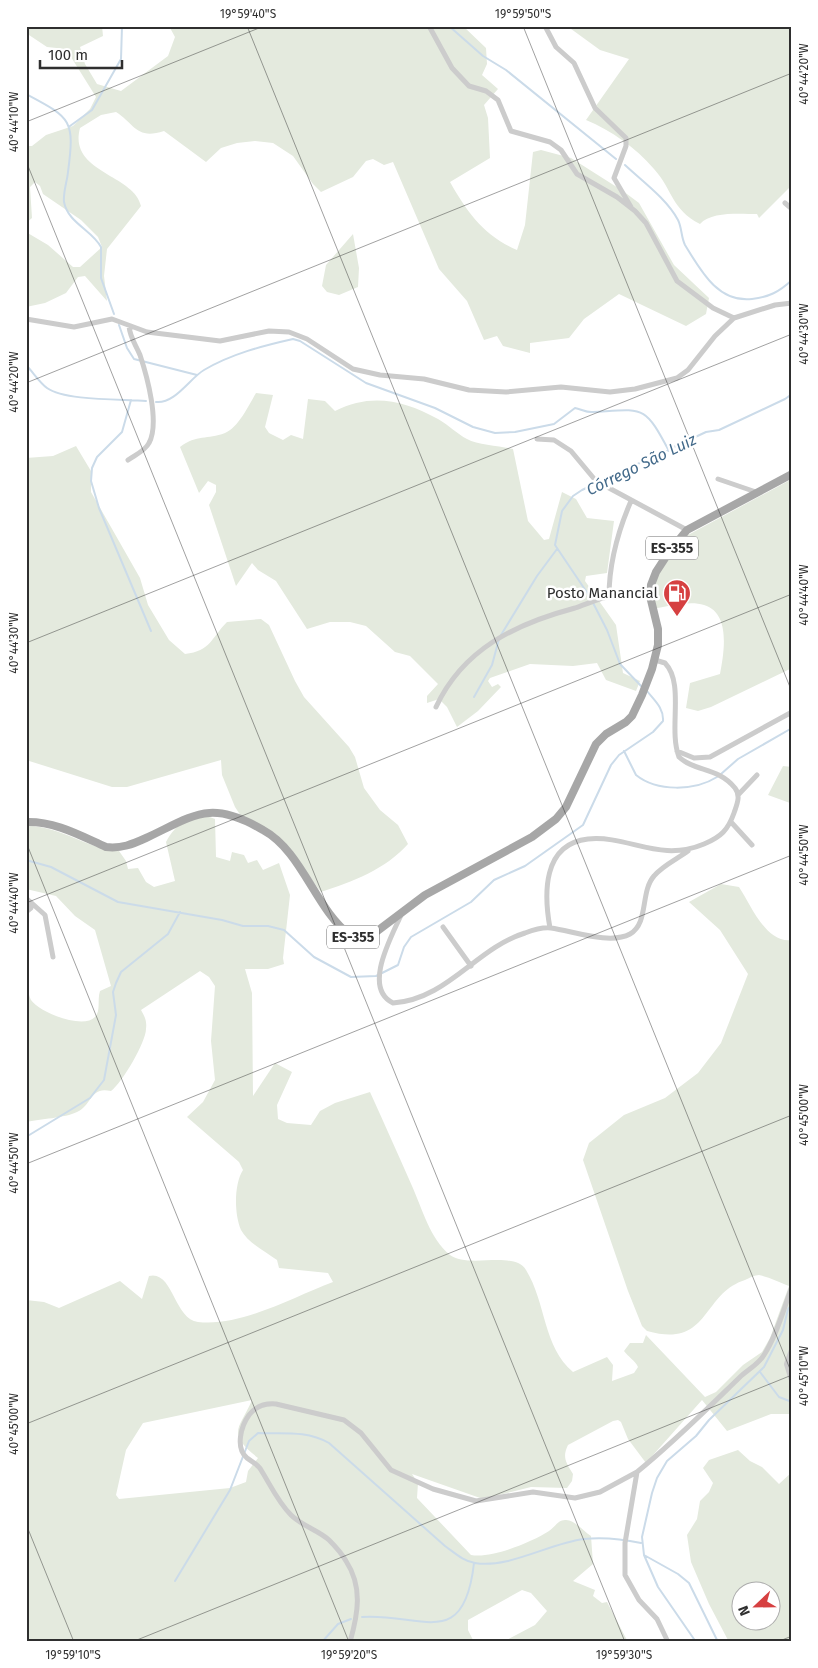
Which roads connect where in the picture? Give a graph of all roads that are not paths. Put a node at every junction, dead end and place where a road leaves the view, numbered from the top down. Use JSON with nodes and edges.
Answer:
{"nodes":[{"id":1,"x":429,"y":26,"type":"edge"},
{"id":2,"x":545,"y":26,"type":"edge"},
{"id":3,"x":784,"y":203,"type":"dead end"},
{"id":4,"x":632,"y":208,"type":"junction"},
{"id":5,"x":792,"y":209,"type":"edge"},
{"id":6,"x":792,"y":304,"type":"edge"},
{"id":7,"x":734,"y":318,"type":"junction"},
{"id":8,"x":26,"y":319,"type":"edge"},
{"id":9,"x":129,"y":326,"type":"junction"},
{"id":10,"x":537,"y":439,"type":"dead end"},
{"id":11,"x":128,"y":460,"type":"dead end"},
{"id":12,"x":792,"y":474,"type":"edge"},
{"id":13,"x":718,"y":479,"type":"dead end"},
{"id":14,"x":756,"y":492,"type":"junction"},
{"id":15,"x":631,"y":501,"type":"junction"},
{"id":16,"x":687,"y":530,"type":"junction"},
{"id":17,"x":650,"y":596,"type":"junction"},
{"id":18,"x":609,"y":597,"type":"junction"},
{"id":19,"x":655,"y":660,"type":"junction"},
{"id":20,"x":436,"y":707,"type":"dead end"},
{"id":21,"x":792,"y":712,"type":"edge"},
{"id":22,"x":677,"y":751,"type":"junction"},
{"id":23,"x":757,"y":775,"type":"dead end"},
{"id":24,"x":738,"y":796,"type":"junction"},
{"id":25,"x":26,"y":822,"type":"edge"},
{"id":26,"x":731,"y":822,"type":"junction"},
{"id":27,"x":752,"y":845,"type":"dead end"},
{"id":28,"x":688,"y":851,"type":"junction"},
{"id":29,"x":26,"y":898,"type":"edge"},
{"id":30,"x":31,"y":904,"type":"junction"},
{"id":31,"x":26,"y":912,"type":"edge"},
{"id":32,"x":401,"y":915,"type":"junction"},
{"id":33,"x":443,"y":928,"type":"dead end"},
{"id":34,"x":550,"y":928,"type":"junction"},
{"id":35,"x":53,"y":957,"type":"dead end"},
{"id":36,"x":471,"y":966,"type":"junction"},
{"id":37,"x":792,"y":1287,"type":"edge"},
{"id":38,"x":792,"y":1350,"type":"edge"},
{"id":39,"x":792,"y":1380,"type":"edge"},
{"id":40,"x":637,"y":1472,"type":"junction"},
{"id":41,"x":350,"y":1642,"type":"edge"},
{"id":42,"x":668,"y":1642,"type":"edge"}],
"edges":[{"from":1,"to":4,"type":"street"},
{"from":2,"to":4,"type":"street"},
{"from":3,"to":5,"type":"street"},
{"from":4,"to":7,"type":"street"},
{"from":6,"to":7,"type":"street"},
{"from":7,"to":9,"type":"street"},
{"from":8,"to":9,"type":"street"},
{"from":9,"to":11,"type":"street"},
{"from":10,"to":15,"type":"street"},
{"from":12,"to":14,"type":"main road","number":"ES-355"},
{"from":13,"to":14,"type":"street"},
{"from":14,"to":16,"type":"main road","number":"ES-355"},
{"from":15,"to":16,"type":"street"},
{"from":15,"to":18,"type":"street"},
{"from":16,"to":17,"type":"main road","number":"ES-355"},
{"from":17,"to":18,"type":"street"},
{"from":17,"to":19,"type":"main road","number":"ES-355"},
{"from":18,"to":20,"type":"street"},
{"from":19,"to":22,"type":"street"},
{"from":19,"to":32,"type":"main road","number":"ES-355"},
{"from":21,"to":22,"type":"street"},
{"from":22,"to":24,"type":"street"},
{"from":23,"to":24,"type":"street"},
{"from":24,"to":26,"type":"street"},
{"from":25,"to":32,"type":"main road","number":"ES-355"},
{"from":26,"to":27,"type":"street"},
{"from":26,"to":28,"type":"street"},
{"from":28,"to":34,"type":"street"},
{"from":28,"to":34,"type":"street"},
{"from":29,"to":30,"type":"street"},
{"from":30,"to":31,"type":"street"},
{"from":30,"to":35,"type":"street"},
{"from":32,"to":36,"type":"street"},
{"from":33,"to":36,"type":"street"},
{"from":34,"to":36,"type":"street"},
{"from":37,"to":40,"type":"street"},
{"from":38,"to":39,"type":"street"},
{"from":40,"to":41,"type":"street"},
{"from":40,"to":42,"type":"street"}]}
